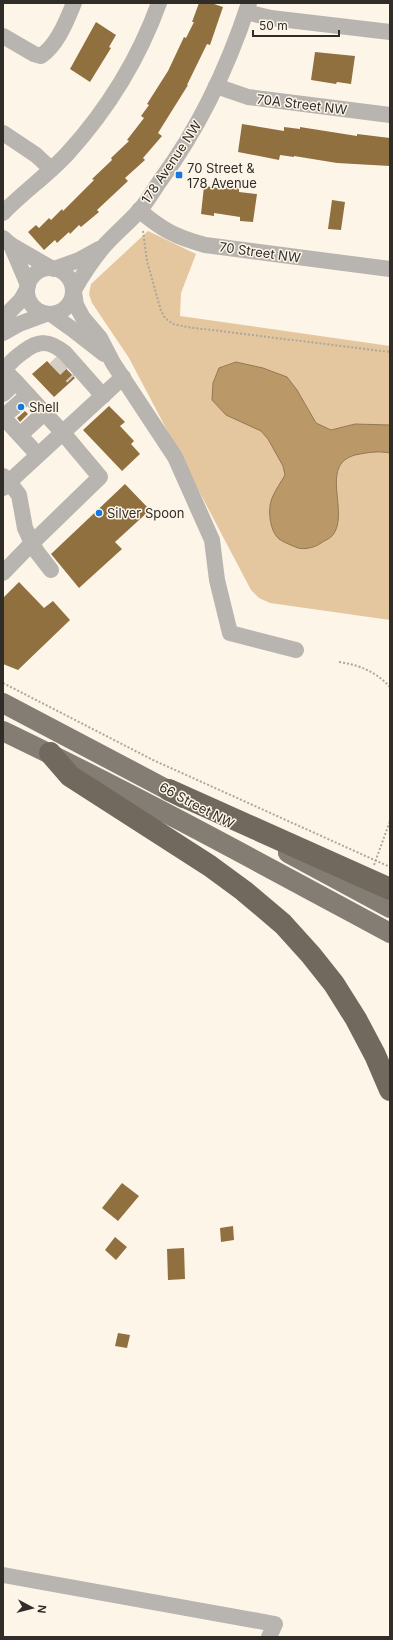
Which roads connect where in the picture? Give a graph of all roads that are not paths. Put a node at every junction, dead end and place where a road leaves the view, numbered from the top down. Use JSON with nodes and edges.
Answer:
{"nodes":[{"id":1,"x":74,"y":3,"type":"edge"},
{"id":2,"x":159,"y":3,"type":"edge"},
{"id":3,"x":247,"y":8,"type":"edge"},
{"id":4,"x":390,"y":32,"type":"edge"},
{"id":5,"x":3,"y":36,"type":"edge"},
{"id":6,"x":216,"y":86,"type":"junction"},
{"id":7,"x":390,"y":115,"type":"edge"},
{"id":8,"x":3,"y":133,"type":"edge"},
{"id":9,"x":51,"y":169,"type":"junction"},
{"id":10,"x":139,"y":210,"type":"junction"},
{"id":11,"x":3,"y":213,"type":"edge"},
{"id":12,"x":7,"y":242,"type":"edge"},
{"id":13,"x":105,"y":245,"type":"junction"},
{"id":14,"x":52,"y":268,"type":"junction"},
{"id":15,"x":390,"y":269,"type":"edge"},
{"id":16,"x":27,"y":287,"type":"junction"},
{"id":17,"x":74,"y":291,"type":"junction"},
{"id":18,"x":48,"y":314,"type":"junction"},
{"id":19,"x":3,"y":318,"type":"edge"},
{"id":20,"x":3,"y":333,"type":"edge"},
{"id":21,"x":43,"y":343,"type":"junction"},
{"id":22,"x":55,"y":358,"type":"tunnel mouth"},
{"id":23,"x":113,"y":363,"type":"junction"},
{"id":24,"x":73,"y":377,"type":"tunnel mouth"},
{"id":25,"x":123,"y":377,"type":"junction"},
{"id":26,"x":16,"y":382,"type":"junction"},
{"id":27,"x":100,"y":393,"type":"junction"},
{"id":28,"x":3,"y":394,"type":"edge"},
{"id":29,"x":37,"y":405,"type":"junction"},
{"id":30,"x":8,"y":424,"type":"edge"},
{"id":31,"x":63,"y":433,"type":"junction"},
{"id":32,"x":38,"y":455,"type":"junction"},
{"id":33,"x":5,"y":482,"type":"edge"},
{"id":34,"x":32,"y":543,"type":"junction"},
{"id":35,"x":52,"y":570,"type":"dead end"},
{"id":36,"x":3,"y":573,"type":"edge"},
{"id":37,"x":296,"y":650,"type":"dead end"},
{"id":38,"x":3,"y":703,"type":"edge"},
{"id":39,"x":3,"y":731,"type":"edge"},
{"id":40,"x":50,"y":753,"type":"junction"},
{"id":41,"x":169,"y":790,"type":"junction"},
{"id":42,"x":390,"y":889,"type":"edge"},
{"id":43,"x":390,"y":908,"type":"edge"},
{"id":44,"x":390,"y":932,"type":"edge"},
{"id":45,"x":390,"y":1090,"type":"edge"},
{"id":46,"x":3,"y":1575,"type":"edge"},
{"id":47,"x":272,"y":1631,"type":"edge"}],
"edges":[{"from":1,"to":5,"type":"street"},
{"from":2,"to":9,"type":"street"},
{"from":3,"to":4,"type":"street"},
{"from":3,"to":6,"type":"street","name":"178 Avenue NW"},
{"from":6,"to":7,"type":"street","name":"70A Street NW"},
{"from":6,"to":10,"type":"street","name":"178 Avenue NW"},
{"from":8,"to":9,"type":"street"},
{"from":9,"to":11,"type":"street"},
{"from":10,"to":13,"type":"street","name":"178 Avenue NW"},
{"from":10,"to":15,"type":"street","name":"70 Street NW"},
{"from":12,"to":14,"type":"street"},
{"from":12,"to":16,"type":"street"},
{"from":13,"to":14,"type":"street","name":"178 Avenue NW"},
{"from":13,"to":17,"type":"street","name":"178 Avenue NW"},
{"from":14,"to":16,"type":"street"},
{"from":14,"to":17,"type":"street"},
{"from":16,"to":18,"type":"street"},
{"from":16,"to":19,"type":"street"},
{"from":17,"to":18,"type":"street"},
{"from":17,"to":23,"type":"street"},
{"from":18,"to":20,"type":"street"},
{"from":18,"to":23,"type":"street"},
{"from":21,"to":22,"type":"street"},
{"from":21,"to":26,"type":"street"},
{"from":21,"to":27,"type":"street"},
{"from":23,"to":25,"type":"street"},
{"from":24,"to":27,"type":"street"},
{"from":25,"to":27,"type":"street"},
{"from":25,"to":37,"type":"street"},
{"from":26,"to":28,"type":"street"},
{"from":26,"to":29,"type":"street"},
{"from":27,"to":31,"type":"street"},
{"from":29,"to":30,"type":"street"},
{"from":29,"to":30,"type":"street"},
{"from":29,"to":31,"type":"street"},
{"from":30,"to":32,"type":"street"},
{"from":31,"to":32,"type":"street"},
{"from":31,"to":34,"type":"street"},
{"from":32,"to":33,"type":"street"},
{"from":33,"to":34,"type":"street"},
{"from":34,"to":35,"type":"street"},
{"from":34,"to":36,"type":"street"},
{"from":38,"to":41,"type":"main road","name":"66 Street NW"},
{"from":39,"to":40,"type":"main road","name":"66 Street NW"},
{"from":40,"to":44,"type":"main road","name":"66 Street NW"},
{"from":40,"to":45,"type":"highway"},
{"from":41,"to":42,"type":"highway"},
{"from":41,"to":43,"type":"main road","name":"66 Street NW"},
{"from":46,"to":47,"type":"street"}]}
